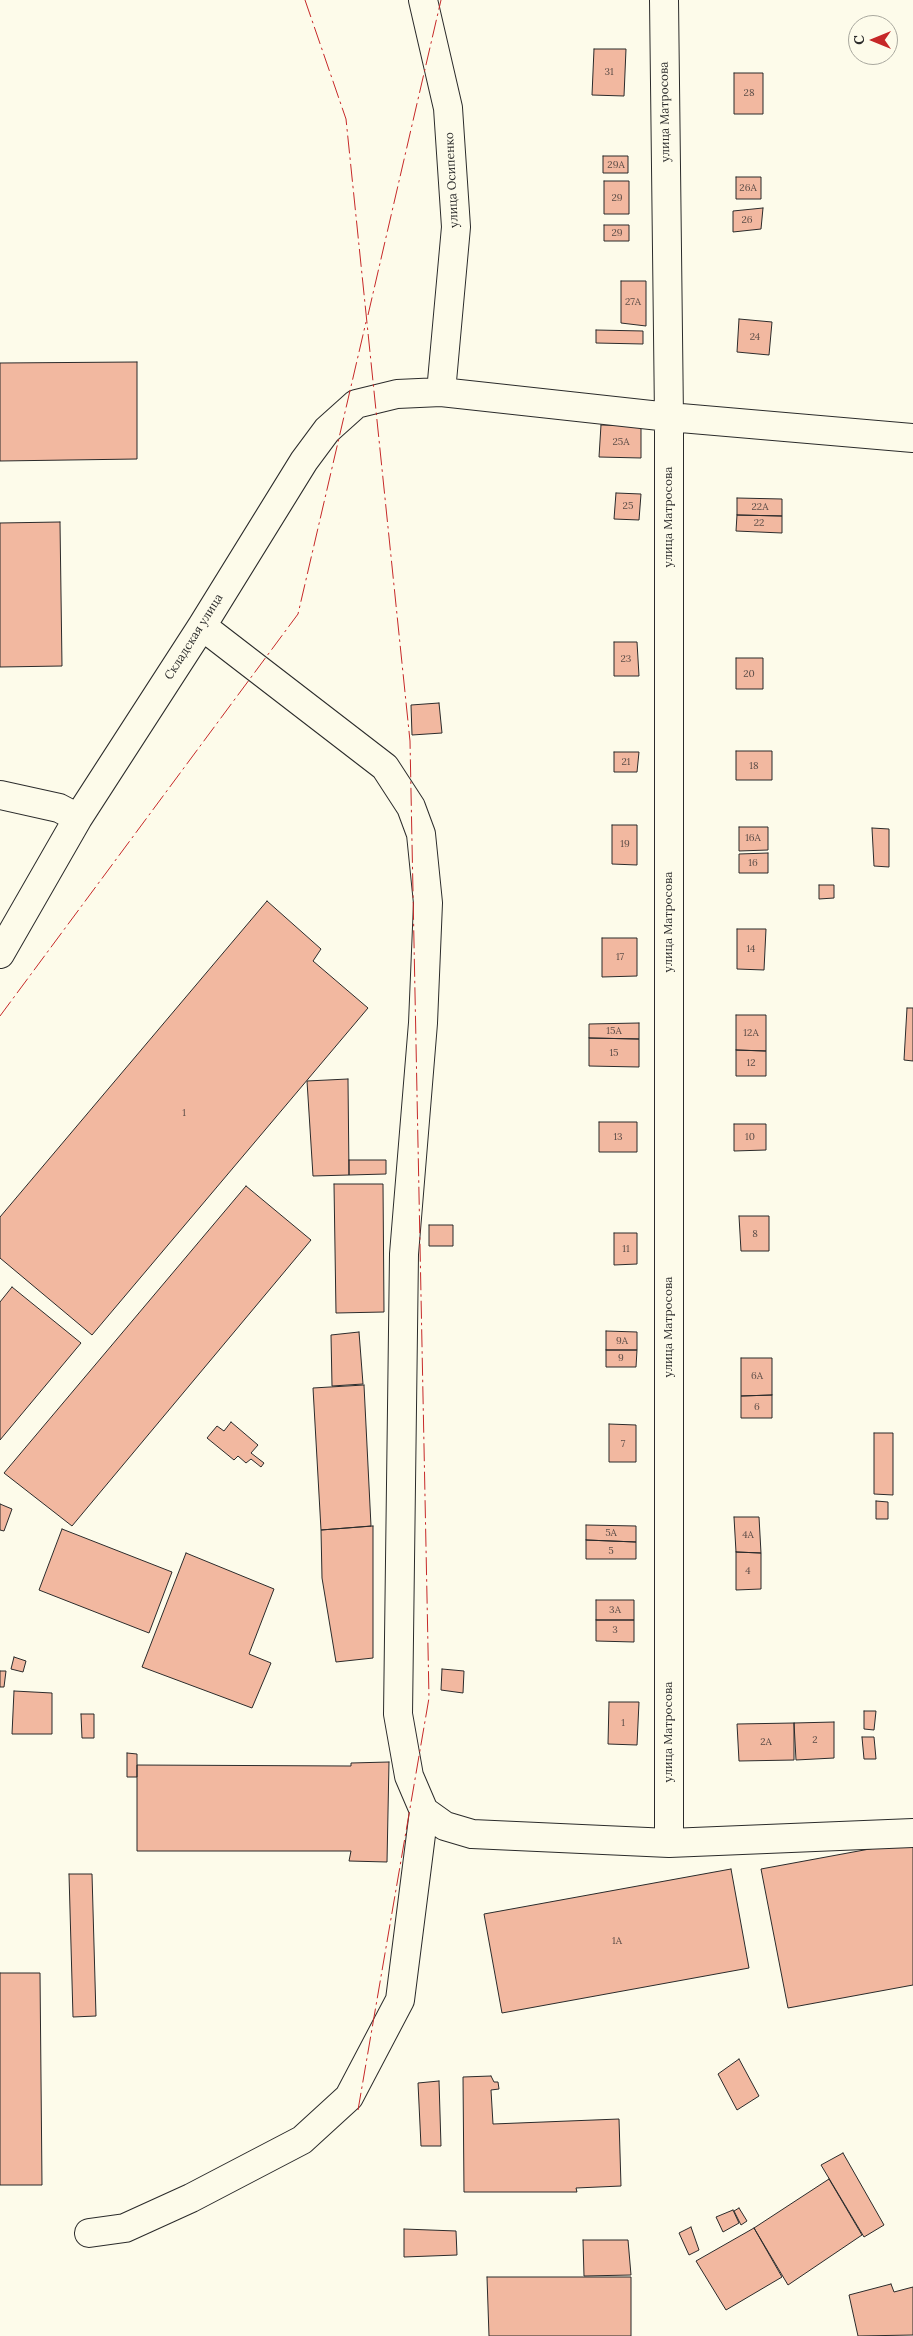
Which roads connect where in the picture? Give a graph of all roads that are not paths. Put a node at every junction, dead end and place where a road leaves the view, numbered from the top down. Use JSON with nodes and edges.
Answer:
{"nodes":[{"id":1,"x":423,"y":0,"type":"edge"},
{"id":2,"x":664,"y":0,"type":"edge"},
{"id":3,"x":441,"y":392,"type":"junction"},
{"id":4,"x":669,"y":417,"type":"junction"},
{"id":5,"x":913,"y":438,"type":"edge"},
{"id":6,"x":202,"y":626,"type":"junction"},
{"id":7,"x":0,"y":795,"type":"edge"},
{"id":8,"x":78,"y":818,"type":"junction"},
{"id":9,"x":0,"y":954,"type":"edge"},
{"id":10,"x":424,"y":1811,"type":"junction"},
{"id":11,"x":913,"y":1833,"type":"edge"},
{"id":12,"x":669,"y":1844,"type":"junction"},
{"id":13,"x":89,"y":2233,"type":"dead end"}],
"edges":[{"from":1,"to":3,"type":"street","name":"улица Осипенко"},
{"from":2,"to":4,"type":"street","name":"улица Матросова"},
{"from":3,"to":4,"type":"street","name":"Складская улица"},
{"from":3,"to":6,"type":"street","name":"Складская улица"},
{"from":4,"to":5,"type":"street","name":"Складская улица"},
{"from":4,"to":12,"type":"street","name":"улица Матросова"},
{"from":6,"to":8,"type":"street","name":"Складская улица"},
{"from":6,"to":10,"type":"street"},
{"from":7,"to":8,"type":"street"},
{"from":8,"to":9,"type":"street","name":"Складская улица"},
{"from":10,"to":12,"type":"street"},
{"from":10,"to":13,"type":"street"},
{"from":11,"to":12,"type":"street"}]}
